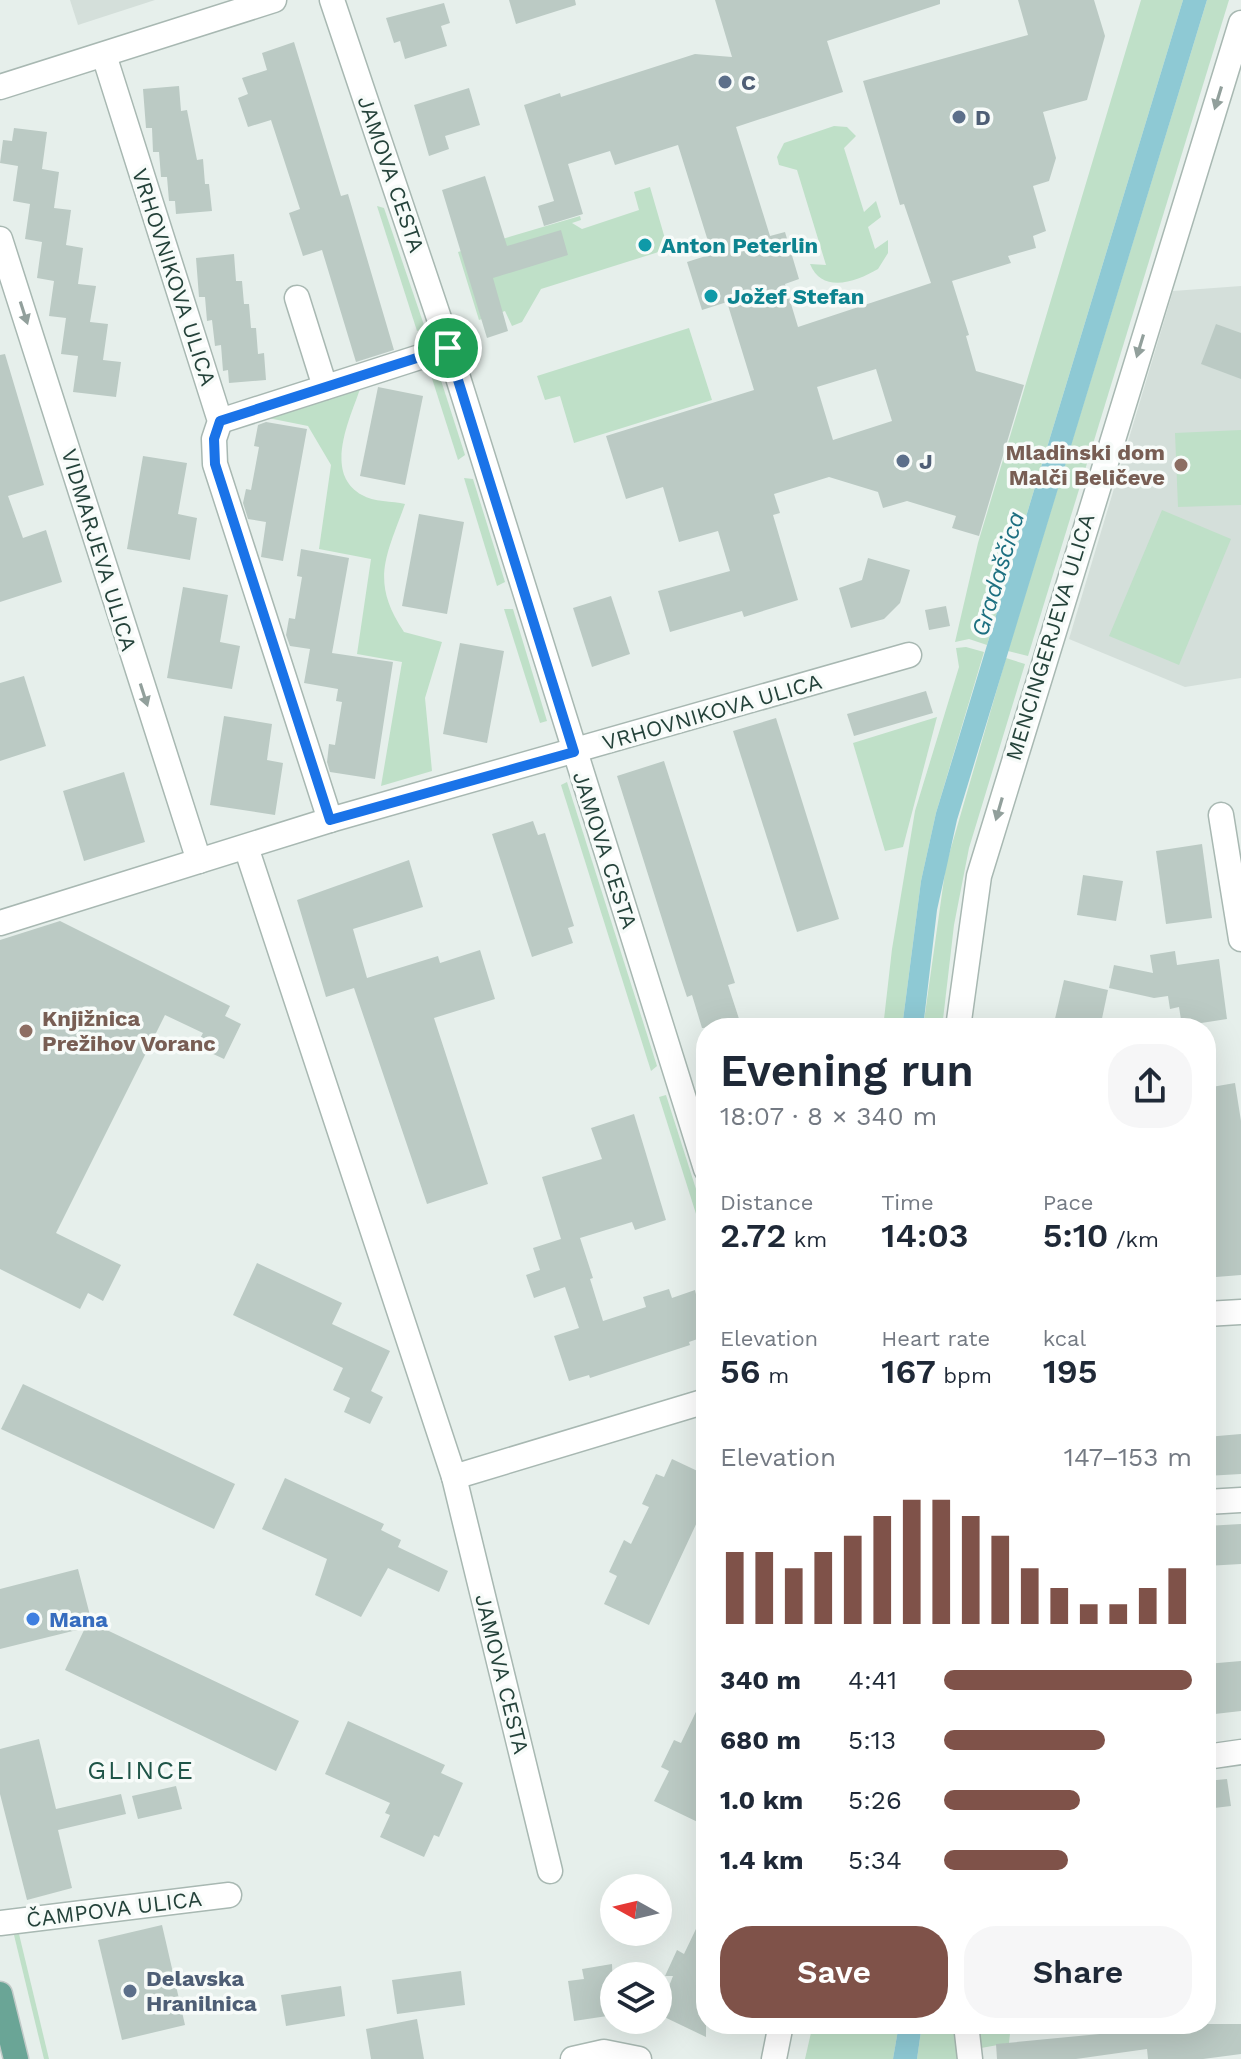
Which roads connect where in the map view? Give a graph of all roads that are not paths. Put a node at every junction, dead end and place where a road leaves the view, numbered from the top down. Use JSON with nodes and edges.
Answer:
{"nodes":[{"id":1,"x":274,"y":0,"type":"edge"},
{"id":2,"x":332,"y":0,"type":"edge"},
{"id":3,"x":1241,"y":23,"type":"edge"},
{"id":4,"x":104,"y":55,"type":"junction"},
{"id":5,"x":0,"y":87,"type":"edge"},
{"id":6,"x":0,"y":239,"type":"edge"},
{"id":7,"x":297,"y":298,"type":"dead end"},
{"id":8,"x":448,"y":348,"type":"junction"},
{"id":9,"x":325,"y":387,"type":"junction"},
{"id":10,"x":220,"y":421,"type":"junction"},
{"id":11,"x":909,"y":655,"type":"dead end"},
{"id":12,"x":574,"y":752,"type":"junction"},
{"id":13,"x":1221,"y":815,"type":"dead end"},
{"id":14,"x":330,"y":820,"type":"junction"},
{"id":15,"x":246,"y":847,"type":"junction"},
{"id":16,"x":199,"y":861,"type":"junction"},
{"id":17,"x":0,"y":923,"type":"edge"},
{"id":18,"x":1241,"y":939,"type":"edge"},
{"id":19,"x":959,"y":1018,"type":"edge"},
{"id":20,"x":696,"y":1137,"type":"edge"},
{"id":21,"x":1241,"y":1312,"type":"edge"},
{"id":22,"x":1216,"y":1313,"type":"edge"},
{"id":23,"x":696,"y":1404,"type":"edge"},
{"id":24,"x":454,"y":1477,"type":"junction"},
{"id":25,"x":1241,"y":1500,"type":"edge"},
{"id":26,"x":1216,"y":1501,"type":"edge"},
{"id":27,"x":1241,"y":1752,"type":"edge"},
{"id":28,"x":1216,"y":1756,"type":"edge"},
{"id":29,"x":550,"y":1871,"type":"dead end"},
{"id":30,"x":229,"y":1895,"type":"dead end"},
{"id":31,"x":0,"y":1923,"type":"edge"},
{"id":32,"x":0,"y":1994,"type":"edge"},
{"id":33,"x":4,"y":2028,"type":"edge"},
{"id":34,"x":779,"y":2034,"type":"edge"},
{"id":35,"x":967,"y":2034,"type":"edge"},
{"id":36,"x":16,"y":2059,"type":"edge"},
{"id":37,"x":573,"y":2059,"type":"edge"},
{"id":38,"x":639,"y":2059,"type":"edge"},
{"id":39,"x":774,"y":2059,"type":"edge"},
{"id":40,"x":970,"y":2059,"type":"edge"}],
"edges":[{"from":1,"to":4,"type":"street"},
{"from":2,"to":8,"type":"street","name":"JAMOVA CESTA"},
{"from":3,"to":19,"type":"street","name":"MENCINGERJEVA ULICA","one_way":true},
{"from":4,"to":5,"type":"street"},
{"from":4,"to":10,"type":"street","name":"VRHOVNIKOVA ULICA"},
{"from":6,"to":16,"type":"street","name":"VIDMARJEVA ULICA","one_way":true},
{"from":7,"to":9,"type":"street"},
{"from":8,"to":9,"type":"street"},
{"from":8,"to":12,"type":"street","name":"JAMOVA CESTA"},
{"from":9,"to":10,"type":"street"},
{"from":10,"to":14,"type":"street","name":"VRHOVNIKOVA ULICA"},
{"from":11,"to":12,"type":"street","name":"VRHOVNIKOVA ULICA"},
{"from":12,"to":14,"type":"street","name":"VRHOVNIKOVA ULICA"},
{"from":12,"to":20,"type":"street","name":"JAMOVA CESTA"},
{"from":13,"to":18,"type":"street"},
{"from":14,"to":15,"type":"street","name":"VRHOVNIKOVA ULICA"},
{"from":15,"to":16,"type":"street","name":"VRHOVNIKOVA ULICA"},
{"from":15,"to":24,"type":"street","name":"JAMOVA CESTA"},
{"from":16,"to":17,"type":"street","name":"VRHOVNIKOVA ULICA"},
{"from":21,"to":22,"type":"street"},
{"from":23,"to":24,"type":"street"},
{"from":24,"to":29,"type":"street","name":"JAMOVA CESTA"},
{"from":25,"to":26,"type":"street"},
{"from":27,"to":28,"type":"street"},
{"from":30,"to":31,"type":"street","name":"ČAMPOVA ULICA"},
{"from":32,"to":33,"type":"main road"},
{"from":33,"to":36,"type":"main road"},
{"from":34,"to":39,"type":"street"},
{"from":35,"to":40,"type":"street"},
{"from":37,"to":38,"type":"street"}]}
